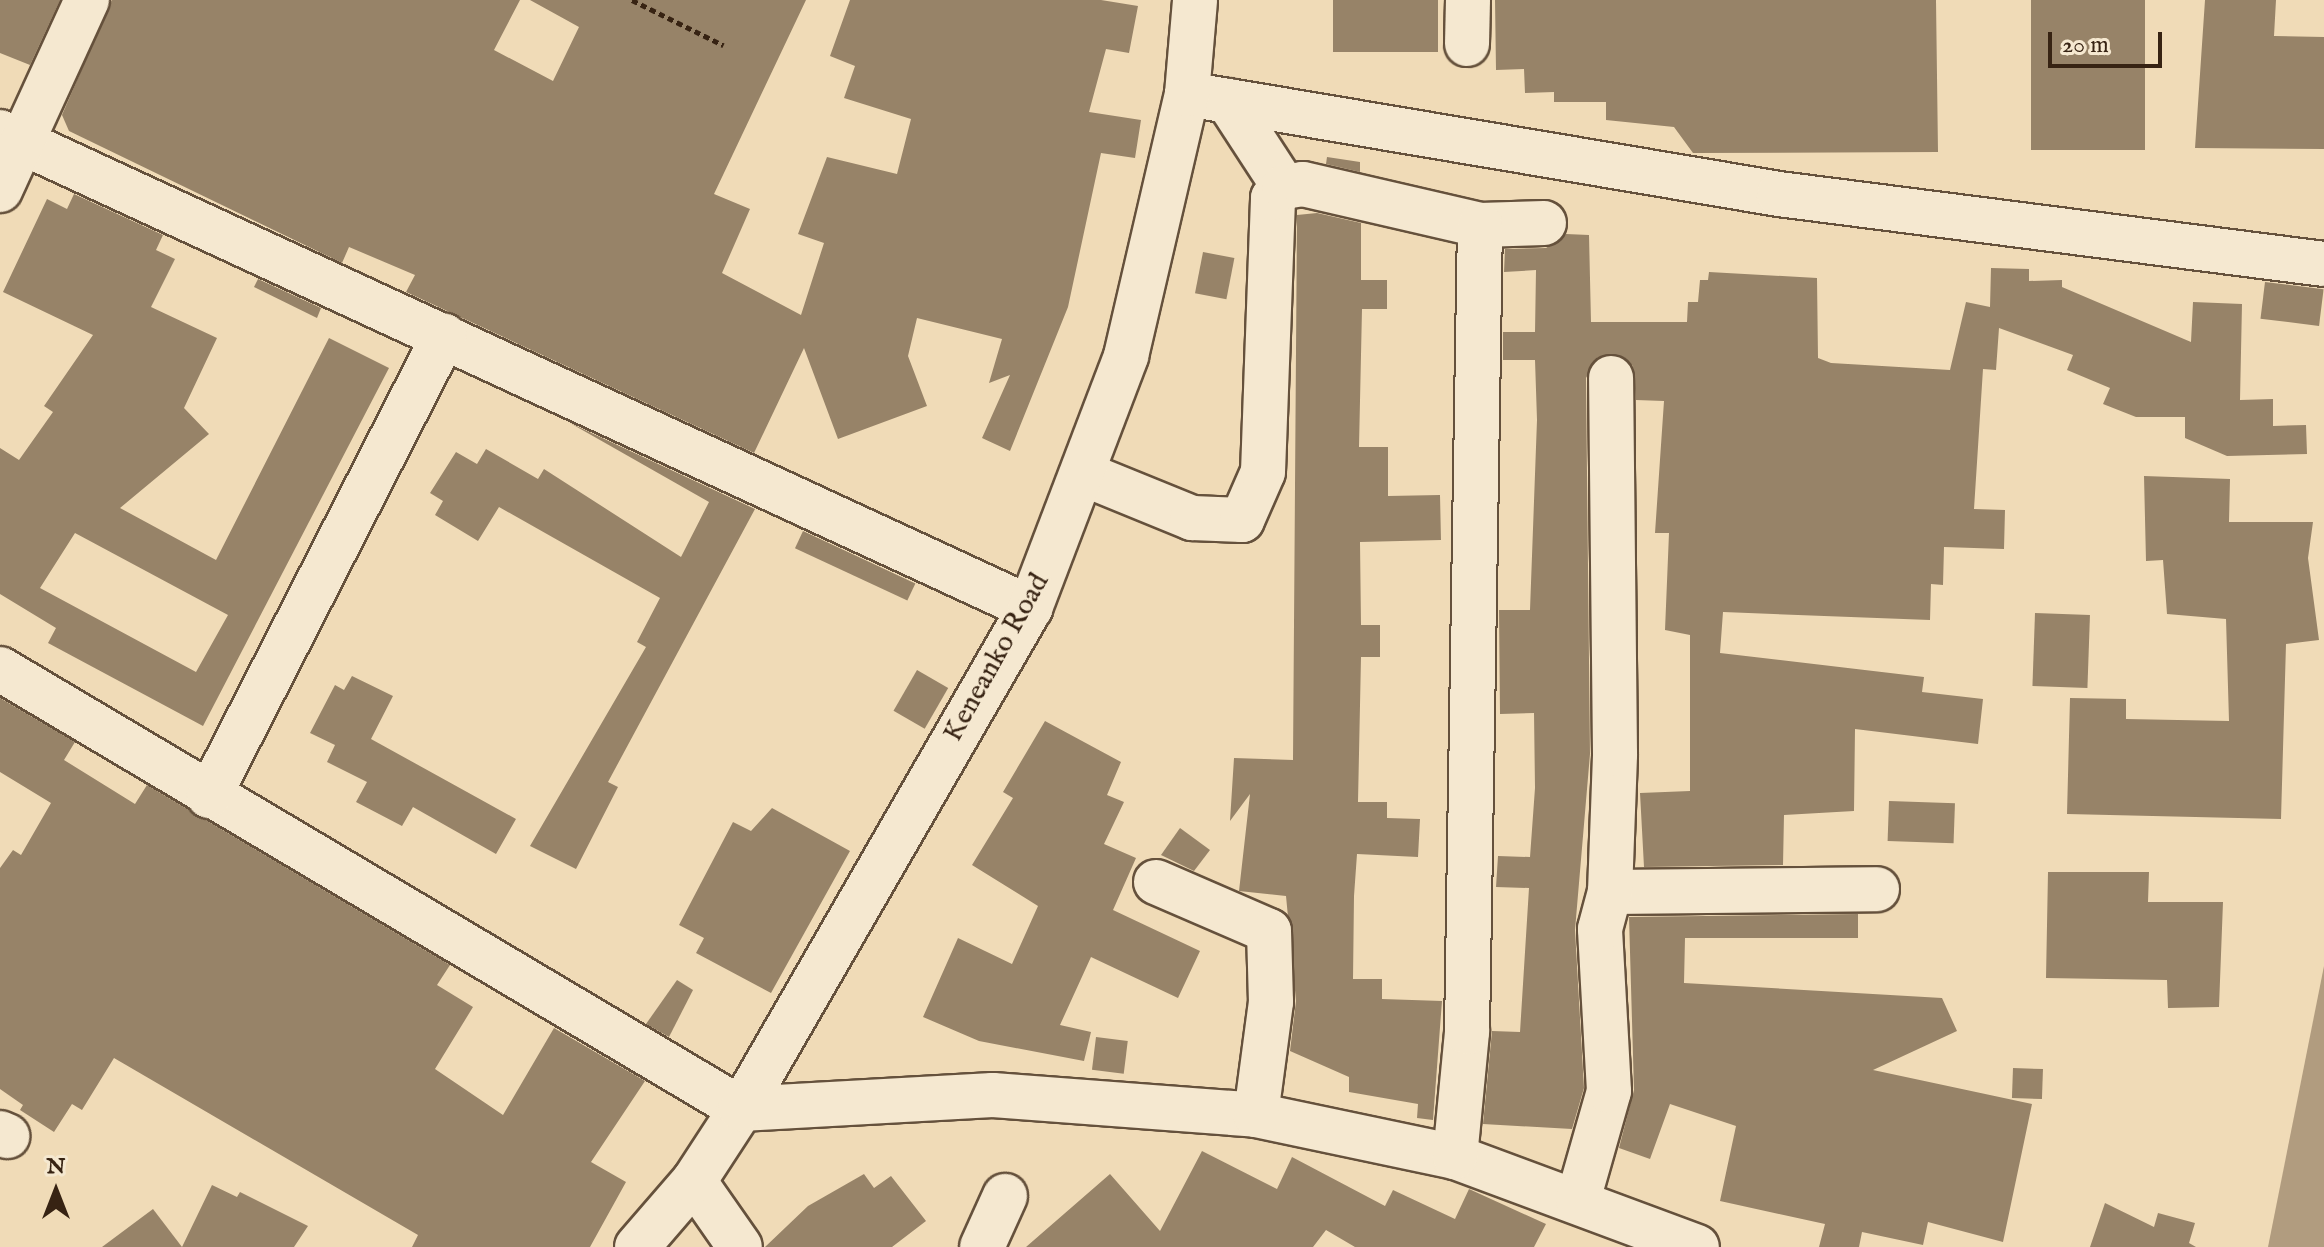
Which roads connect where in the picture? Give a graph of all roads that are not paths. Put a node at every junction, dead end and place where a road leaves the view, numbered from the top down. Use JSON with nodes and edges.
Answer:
{"nodes":[{"id":1,"x":87,"y":0,"type":"edge"},
{"id":2,"x":1195,"y":0,"type":"edge"},
{"id":3,"x":1468,"y":0,"type":"edge"},
{"id":4,"x":1467,"y":44,"type":"dead end"},
{"id":5,"x":1208,"y":98,"type":"junction"},
{"id":6,"x":10,"y":137,"type":"edge"},
{"id":7,"x":1284,"y":187,"type":"junction"},
{"id":8,"x":0,"y":190,"type":"edge"},
{"id":9,"x":1544,"y":223,"type":"dead end"},
{"id":10,"x":1480,"y":225,"type":"junction"},
{"id":11,"x":2324,"y":264,"type":"edge"},
{"id":12,"x":444,"y":336,"type":"junction"},
{"id":13,"x":1611,"y":378,"type":"dead end"},
{"id":14,"x":1084,"y":474,"type":"junction"},
{"id":15,"x":1030,"y":608,"type":"junction"},
{"id":16,"x":0,"y":669,"type":"edge"},
{"id":17,"x":209,"y":796,"type":"junction"},
{"id":18,"x":1156,"y":882,"type":"dead end"},
{"id":19,"x":1877,"y":889,"type":"dead end"},
{"id":20,"x":1610,"y":892,"type":"junction"},
{"id":21,"x":741,"y":1109,"type":"junction"},
{"id":22,"x":1256,"y":1115,"type":"junction"},
{"id":23,"x":1455,"y":1157,"type":"junction"},
{"id":24,"x":694,"y":1181,"type":"junction"},
{"id":25,"x":1005,"y":1196,"type":"dead end"},
{"id":26,"x":1578,"y":1200,"type":"junction"},
{"id":27,"x":637,"y":1247,"type":"edge"},
{"id":28,"x":740,"y":1247,"type":"edge"},
{"id":29,"x":982,"y":1247,"type":"edge"},
{"id":30,"x":1697,"y":1247,"type":"edge"}],
"edges":[{"from":1,"to":6,"type":"street"},
{"from":2,"to":5,"type":"street","name":"Keneanko Road"},
{"from":3,"to":4,"type":"street"},
{"from":5,"to":7,"type":"street"},
{"from":5,"to":11,"type":"street"},
{"from":5,"to":14,"type":"street","name":"Keneanko Road"},
{"from":6,"to":8,"type":"street"},
{"from":6,"to":12,"type":"street"},
{"from":7,"to":10,"type":"street"},
{"from":7,"to":14,"type":"street"},
{"from":9,"to":10,"type":"street"},
{"from":10,"to":23,"type":"street"},
{"from":12,"to":15,"type":"street"},
{"from":12,"to":17,"type":"street"},
{"from":13,"to":20,"type":"street"},
{"from":14,"to":15,"type":"street","name":"Keneanko Road"},
{"from":15,"to":21,"type":"street","name":"Keneanko Road"},
{"from":16,"to":17,"type":"street"},
{"from":17,"to":21,"type":"street"},
{"from":18,"to":22,"type":"street"},
{"from":19,"to":20,"type":"street"},
{"from":20,"to":26,"type":"street"},
{"from":21,"to":22,"type":"street"},
{"from":21,"to":24,"type":"street","name":"Keneanko Road"},
{"from":22,"to":23,"type":"street"},
{"from":23,"to":26,"type":"street"},
{"from":24,"to":27,"type":"street","name":"Keneanko Road"},
{"from":24,"to":28,"type":"street"},
{"from":25,"to":29,"type":"street"},
{"from":26,"to":30,"type":"street"}]}
